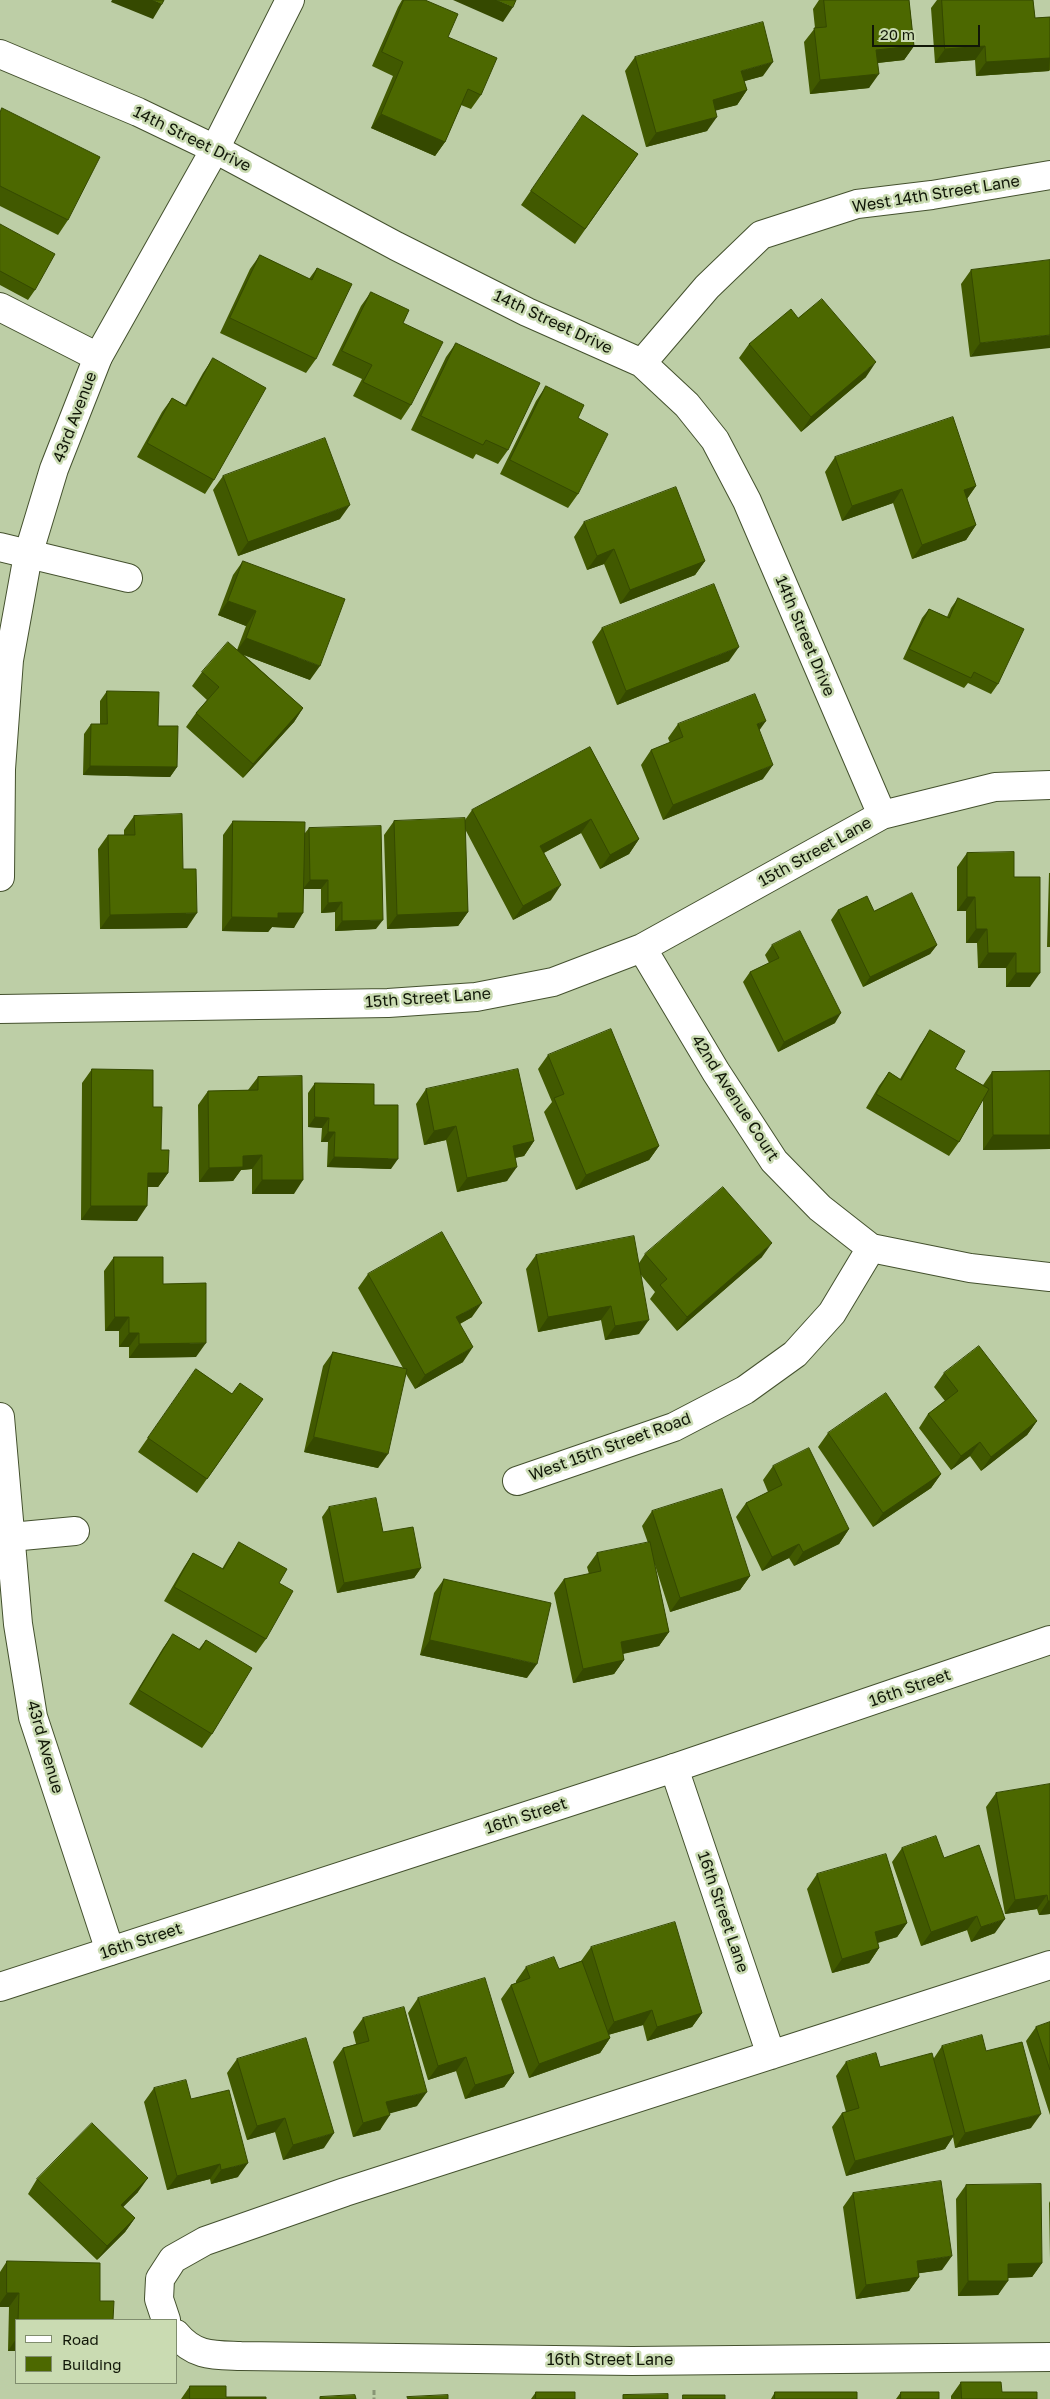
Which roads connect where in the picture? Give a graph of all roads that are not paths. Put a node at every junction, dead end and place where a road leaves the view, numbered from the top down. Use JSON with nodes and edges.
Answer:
{"nodes":[{"id":1,"x":290,"y":0,"type":"edge"},
{"id":2,"x":0,"y":54,"type":"edge"},
{"id":3,"x":216,"y":149,"type":"junction"},
{"id":4,"x":1050,"y":175,"type":"edge"},
{"id":5,"x":0,"y":307,"type":"edge"},
{"id":6,"x":98,"y":357,"type":"junction"},
{"id":7,"x":642,"y":363,"type":"junction"},
{"id":8,"x":0,"y":546,"type":"edge"},
{"id":9,"x":28,"y":554,"type":"junction"},
{"id":10,"x":128,"y":578,"type":"dead end"},
{"id":11,"x":1050,"y":785,"type":"edge"},
{"id":12,"x":882,"y":815,"type":"junction"},
{"id":13,"x":0,"y":877,"type":"edge"},
{"id":14,"x":642,"y":948,"type":"junction"},
{"id":15,"x":0,"y":1009,"type":"edge"},
{"id":16,"x":871,"y":1248,"type":"junction"},
{"id":17,"x":1050,"y":1277,"type":"edge"},
{"id":18,"x":0,"y":1417,"type":"edge"},
{"id":19,"x":517,"y":1482,"type":"dead end"},
{"id":20,"x":74,"y":1531,"type":"dead end"},
{"id":21,"x":11,"y":1537,"type":"junction"},
{"id":22,"x":1050,"y":1640,"type":"edge"},
{"id":23,"x":674,"y":1768,"type":"junction"},
{"id":24,"x":110,"y":1951,"type":"junction"},
{"id":25,"x":1050,"y":1966,"type":"edge"},
{"id":26,"x":0,"y":1987,"type":"edge"},
{"id":27,"x":771,"y":2055,"type":"junction"},
{"id":28,"x":166,"y":2319,"type":"edge"},
{"id":29,"x":178,"y":2337,"type":"edge"},
{"id":30,"x":1050,"y":2357,"type":"edge"}],
"edges":[{"from":1,"to":3,"type":"street","name":"43rd Avenue"},
{"from":2,"to":3,"type":"street","name":"14th Street Drive"},
{"from":3,"to":6,"type":"street","name":"43rd Avenue"},
{"from":3,"to":7,"type":"street","name":"14th Street Drive"},
{"from":4,"to":7,"type":"street","name":"West 14th Street Lane"},
{"from":5,"to":6,"type":"street"},
{"from":6,"to":9,"type":"street","name":"43rd Avenue"},
{"from":7,"to":12,"type":"street","name":"14th Street Drive"},
{"from":8,"to":9,"type":"street"},
{"from":9,"to":10,"type":"street"},
{"from":9,"to":13,"type":"street","name":"43rd Avenue"},
{"from":11,"to":12,"type":"street","name":"15th Street Lane"},
{"from":12,"to":14,"type":"street","name":"15th Street Lane"},
{"from":14,"to":15,"type":"street","name":"15th Street Lane"},
{"from":14,"to":16,"type":"street","name":"42nd Avenue Court"},
{"from":16,"to":17,"type":"street","name":"42nd Avenue Court"},
{"from":16,"to":19,"type":"street","name":"West 15th Street Road"},
{"from":18,"to":21,"type":"street","name":"43rd Avenue"},
{"from":20,"to":21,"type":"street"},
{"from":21,"to":24,"type":"street","name":"43rd Avenue"},
{"from":22,"to":23,"type":"street","name":"16th Street"},
{"from":23,"to":24,"type":"street","name":"16th Street"},
{"from":23,"to":27,"type":"street","name":"16th Street Lane"},
{"from":24,"to":26,"type":"street","name":"16th Street"},
{"from":25,"to":27,"type":"street"},
{"from":27,"to":28,"type":"street"},
{"from":29,"to":30,"type":"street","name":"16th Street Lane"}]}
